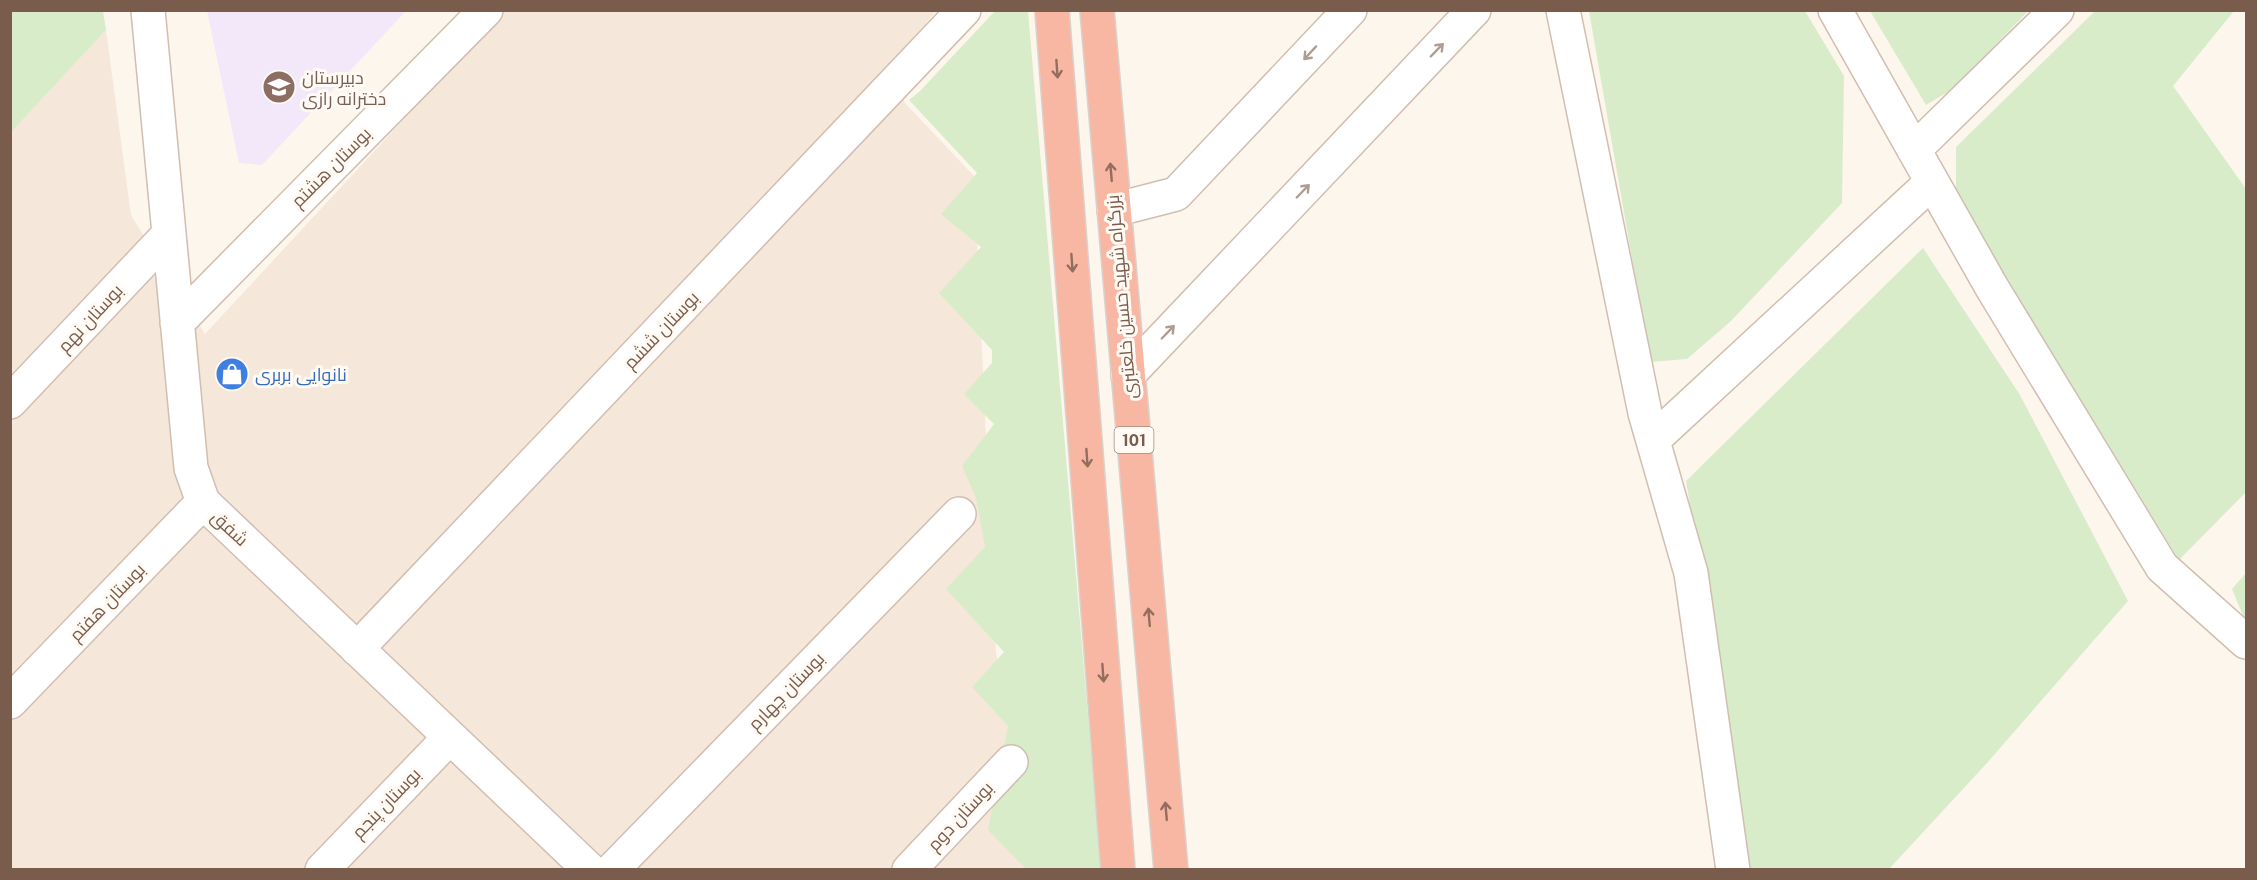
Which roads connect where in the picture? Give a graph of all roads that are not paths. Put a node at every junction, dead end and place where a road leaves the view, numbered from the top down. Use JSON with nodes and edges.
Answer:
{"nodes":[{"id":1,"x":148,"y":10,"type":"edge"},
{"id":2,"x":486,"y":10,"type":"edge"},
{"id":3,"x":964,"y":10,"type":"edge"},
{"id":4,"x":1052,"y":10,"type":"edge"},
{"id":5,"x":1097,"y":10,"type":"edge"},
{"id":6,"x":1350,"y":10,"type":"edge"},
{"id":7,"x":1474,"y":10,"type":"edge"},
{"id":8,"x":1563,"y":10,"type":"edge"},
{"id":9,"x":1834,"y":10,"type":"edge"},
{"id":10,"x":2058,"y":10,"type":"edge"},
{"id":11,"x":1914,"y":150,"type":"junction"},
{"id":12,"x":1932,"y":182,"type":"junction"},
{"id":13,"x":1114,"y":210,"type":"junction"},
{"id":14,"x":169,"y":234,"type":"junction"},
{"id":15,"x":177,"y":323,"type":"junction"},
{"id":16,"x":1128,"y":375,"type":"junction"},
{"id":17,"x":10,"y":402,"type":"edge"},
{"id":18,"x":1653,"y":440,"type":"junction"},
{"id":19,"x":203,"y":502,"type":"junction"},
{"id":20,"x":959,"y":514,"type":"dead end"},
{"id":21,"x":2247,"y":642,"type":"edge"},
{"id":22,"x":357,"y":649,"type":"junction"},
{"id":23,"x":10,"y":702,"type":"edge"},
{"id":24,"x":450,"y":736,"type":"junction"},
{"id":25,"x":1011,"y":762,"type":"dead end"},
{"id":26,"x":322,"y":870,"type":"edge"},
{"id":27,"x":590,"y":870,"type":"edge"},
{"id":28,"x":612,"y":870,"type":"edge"},
{"id":29,"x":909,"y":870,"type":"edge"},
{"id":30,"x":1118,"y":870,"type":"edge"},
{"id":31,"x":1171,"y":870,"type":"edge"},
{"id":32,"x":1733,"y":870,"type":"edge"}],
"edges":[{"from":1,"to":14,"type":"street","name":"شفق"},
{"from":2,"to":15,"type":"street","name":"بوستان هشتم"},
{"from":3,"to":22,"type":"street","name":"بوستان ششم"},
{"from":4,"to":30,"type":"highway","one_way":true},
{"from":13,"to":5,"type":"highway","name":"بزرگراه شهید حسین خلعتبری","number":"101","one_way":true},
{"from":6,"to":13,"type":"street","one_way":true},
{"from":16,"to":7,"type":"street","one_way":true},
{"from":8,"to":18,"type":"street"},
{"from":9,"to":11,"type":"street"},
{"from":10,"to":11,"type":"street"},
{"from":11,"to":12,"type":"street"},
{"from":12,"to":18,"type":"street"},
{"from":12,"to":21,"type":"street"},
{"from":13,"to":16,"type":"highway","name":"بزرگراه شهید حسین خلعتبری","number":"101"},
{"from":14,"to":15,"type":"street","name":"شفق"},
{"from":14,"to":17,"type":"street","name":"بوستان نهم"},
{"from":15,"to":19,"type":"street","name":"شفق"},
{"from":31,"to":16,"type":"highway","name":"بزرگراه شهید حسین خلعتبری","number":"101","one_way":true},
{"from":18,"to":32,"type":"street"},
{"from":19,"to":22,"type":"street","name":"شفق"},
{"from":19,"to":23,"type":"street","name":"بوستان هفتم"},
{"from":20,"to":28,"type":"street","name":"بوستان چهارم"},
{"from":22,"to":24,"type":"street","name":"شفق"},
{"from":24,"to":26,"type":"street","name":"بوستان پنجم"},
{"from":24,"to":27,"type":"street","name":"شفق"},
{"from":25,"to":29,"type":"street","name":"بوستان دوم"}]}
